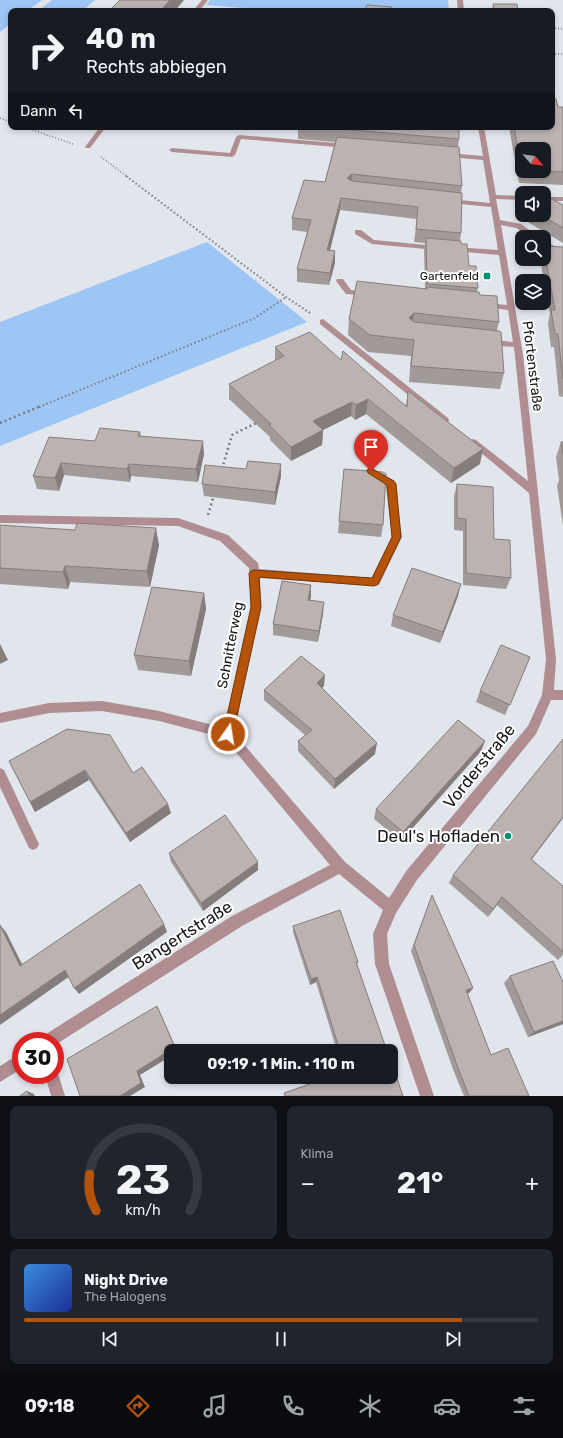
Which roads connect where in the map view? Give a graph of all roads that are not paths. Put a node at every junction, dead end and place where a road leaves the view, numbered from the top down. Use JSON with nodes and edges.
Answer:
{"nodes":[{"id":1,"x":205,"y":0,"type":"edge"},
{"id":2,"x":198,"y":8,"type":"edge"},
{"id":3,"x":101,"y":130,"type":"edge"},
{"id":4,"x":481,"y":130,"type":"edge"},
{"id":5,"x":88,"y":147,"type":"road end"},
{"id":6,"x":358,"y":147,"type":"edge"},
{"id":7,"x":172,"y":150,"type":"dead end"},
{"id":8,"x":438,"y":154,"type":"edge"},
{"id":9,"x":486,"y":158,"type":"junction"},
{"id":10,"x":515,"y":199,"type":"edge"},
{"id":11,"x":551,"y":199,"type":"edge"},
{"id":12,"x":446,"y":200,"type":"edge"},
{"id":13,"x":563,"y":200,"type":"edge"},
{"id":14,"x":493,"y":201,"type":"junction"},
{"id":15,"x":497,"y":222,"type":"junction"},
{"id":16,"x":524,"y":230,"type":"edge"},
{"id":17,"x":358,"y":232,"type":"dead end"},
{"id":18,"x":551,"y":246,"type":"edge"},
{"id":19,"x":502,"y":253,"type":"junction"},
{"id":20,"x":563,"y":254,"type":"edge"},
{"id":21,"x":340,"y":281,"type":"dead end"},
{"id":22,"x":380,"y":295,"type":"edge"},
{"id":23,"x":480,"y":305,"type":"edge"},
{"id":24,"x":511,"y":308,"type":"junction"},
{"id":25,"x":323,"y":322,"type":"road end"},
{"id":26,"x":480,"y":341,"type":"edge"},
{"id":27,"x":517,"y":345,"type":"junction"},
{"id":28,"x":453,"y":426,"type":"edge"},
{"id":29,"x":465,"y":436,"type":"edge"},
{"id":30,"x":371,"y":471,"type":"edge"},
{"id":31,"x":533,"y":491,"type":"junction"},
{"id":32,"x":0,"y":519,"type":"edge"},
{"id":33,"x":254,"y":573,"type":"junction"},
{"id":34,"x":548,"y":695,"type":"junction"},
{"id":35,"x":563,"y":695,"type":"edge"},
{"id":36,"x":0,"y":718,"type":"edge"},
{"id":37,"x":228,"y":734,"type":"junction"},
{"id":38,"x":0,"y":774,"type":"edge"},
{"id":39,"x":33,"y":844,"type":"dead end"},
{"id":40,"x":340,"y":867,"type":"junction"},
{"id":41,"x":391,"y":908,"type":"junction"},
{"id":42,"x":62,"y":1032,"type":"edge"},
{"id":43,"x":12,"y":1066,"type":"edge"},
{"id":44,"x":0,"y":1075,"type":"edge"},
{"id":45,"x":55,"y":1084,"type":"edge"},
{"id":46,"x":58,"y":1096,"type":"edge"},
{"id":47,"x":427,"y":1096,"type":"edge"}],
"edges":[{"from":1,"to":2,"type":"street"},
{"from":3,"to":5,"type":"street"},
{"from":4,"to":9,"type":"street","name":"Pfortenstraße"},
{"from":6,"to":7,"type":"street"},
{"from":8,"to":9,"type":"street"},
{"from":9,"to":14,"type":"street","name":"Pfortenstraße"},
{"from":10,"to":14,"type":"street"},
{"from":11,"to":13,"type":"street"},
{"from":12,"to":14,"type":"street"},
{"from":14,"to":15,"type":"street","name":"Pfortenstraße"},
{"from":15,"to":16,"type":"street"},
{"from":15,"to":19,"type":"street","name":"Pfortenstraße"},
{"from":17,"to":19,"type":"street"},
{"from":18,"to":20,"type":"street"},
{"from":19,"to":24,"type":"street","name":"Pfortenstraße"},
{"from":21,"to":22,"type":"street"},
{"from":23,"to":24,"type":"street"},
{"from":24,"to":27,"type":"street","name":"Pfortenstraße"},
{"from":25,"to":28,"type":"street"},
{"from":26,"to":27,"type":"street"},
{"from":27,"to":31,"type":"street","name":"Pfortenstraße"},
{"from":29,"to":31,"type":"street"},
{"from":30,"to":33,"type":"street"},
{"from":31,"to":34,"type":"street","name":"Pfortenstraße"},
{"from":32,"to":33,"type":"street","name":"Schnitterweg"},
{"from":33,"to":37,"type":"street","name":"Schnitterweg"},
{"from":34,"to":35,"type":"street"},
{"from":34,"to":41,"type":"street","name":"Vorderstraße"},
{"from":36,"to":37,"type":"street"},
{"from":37,"to":40,"type":"street"},
{"from":38,"to":39,"type":"street"},
{"from":40,"to":41,"type":"street"},
{"from":40,"to":42,"type":"street","name":"Bangertstraße"},
{"from":41,"to":47,"type":"street","name":"Vorderstraße"},
{"from":43,"to":44,"type":"street"},
{"from":45,"to":46,"type":"street"}]}
